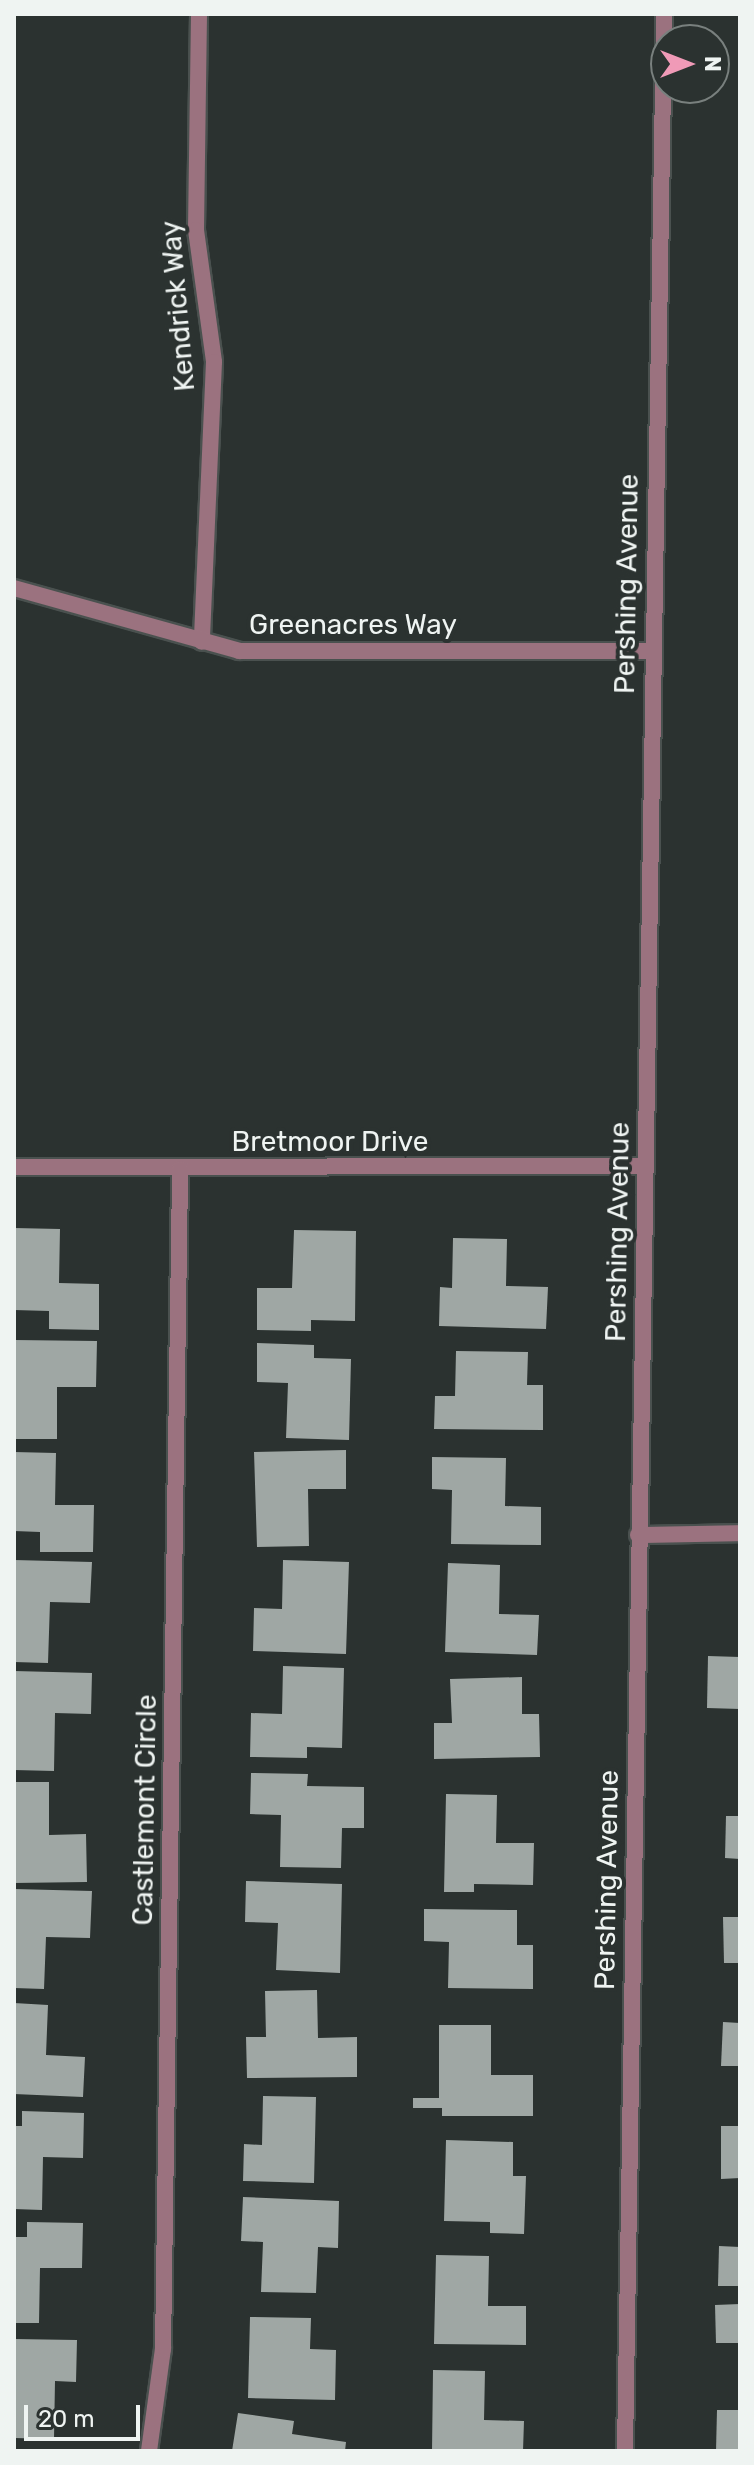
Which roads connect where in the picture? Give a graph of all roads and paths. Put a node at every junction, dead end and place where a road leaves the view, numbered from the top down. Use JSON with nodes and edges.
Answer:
{"nodes":[{"id":1,"x":199,"y":14,"type":"edge"},
{"id":2,"x":664,"y":14,"type":"edge"},
{"id":3,"x":14,"y":588,"type":"edge"},
{"id":4,"x":202,"y":642,"type":"junction"},
{"id":5,"x":652,"y":651,"type":"junction"},
{"id":6,"x":645,"y":1166,"type":"junction"},
{"id":7,"x":14,"y":1167,"type":"edge"},
{"id":8,"x":180,"y":1169,"type":"junction"},
{"id":9,"x":740,"y":1533,"type":"edge"},
{"id":10,"x":638,"y":1535,"type":"junction"},
{"id":11,"x":149,"y":2451,"type":"edge"},
{"id":12,"x":625,"y":2451,"type":"edge"}],
"edges":[{"from":1,"to":4,"type":"street","name":"Kendrick Way"},
{"from":2,"to":5,"type":"street","name":"Pershing Avenue"},
{"from":3,"to":4,"type":"street","name":"Greenacres Way"},
{"from":4,"to":5,"type":"street","name":"Greenacres Way"},
{"from":5,"to":6,"type":"street","name":"Pershing Avenue"},
{"from":6,"to":8,"type":"street","name":"Bretmoor Drive"},
{"from":6,"to":10,"type":"street","name":"Pershing Avenue"},
{"from":7,"to":8,"type":"street","name":"Bretmoor Drive"},
{"from":8,"to":11,"type":"street","name":"Castlemont Circle"},
{"from":9,"to":10,"type":"street"},
{"from":10,"to":12,"type":"street","name":"Pershing Avenue"}]}
